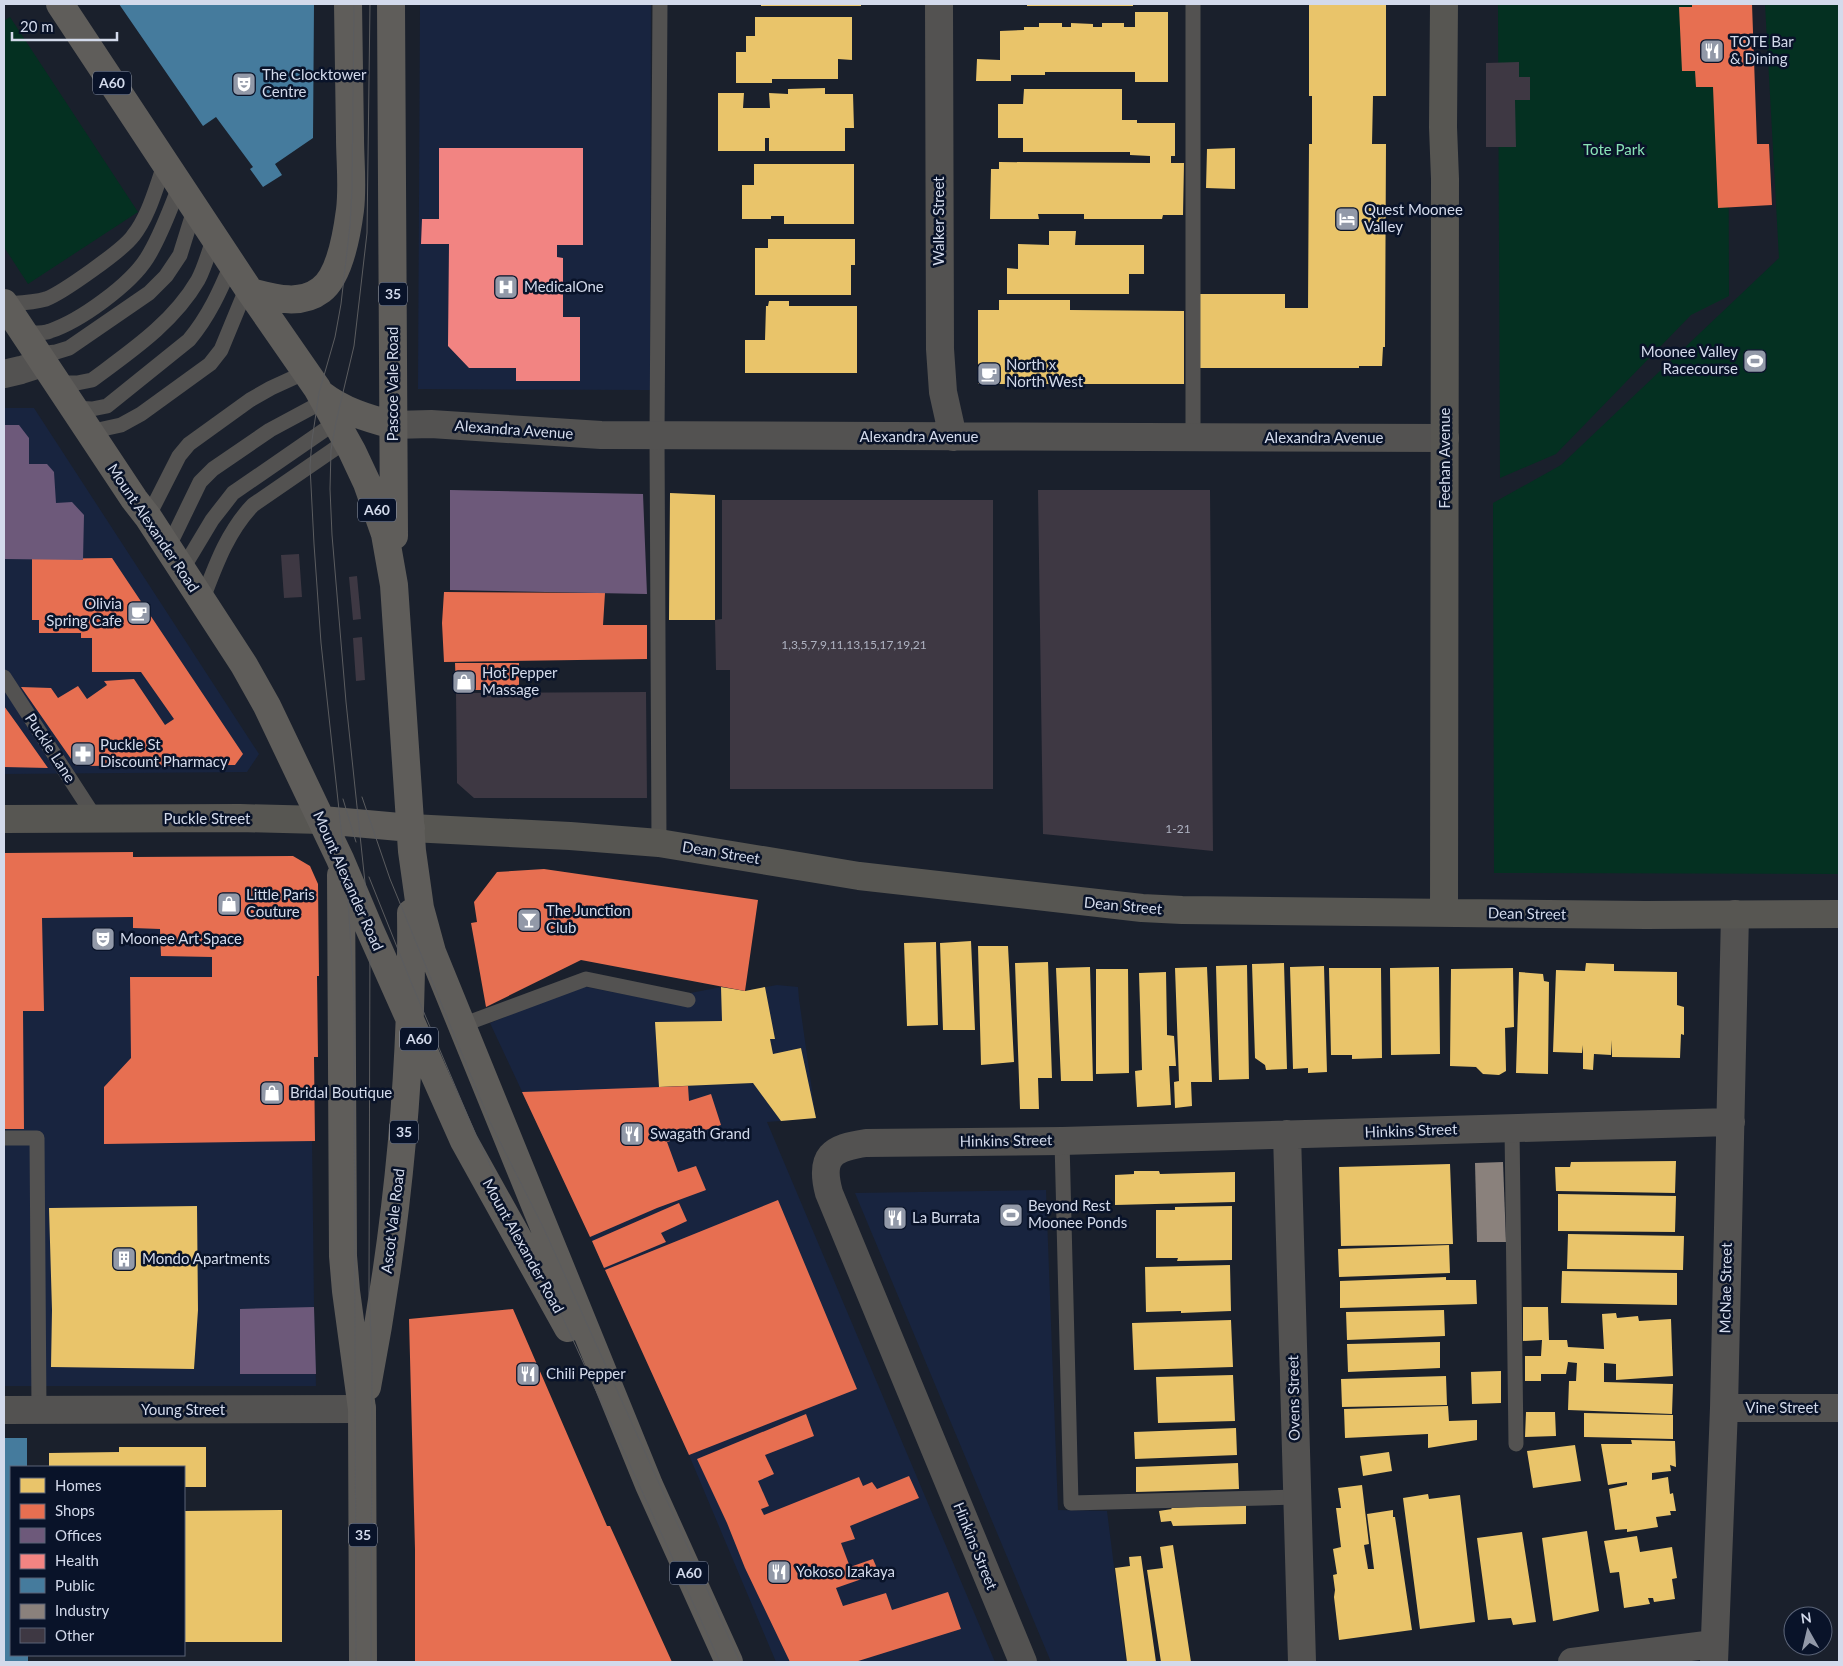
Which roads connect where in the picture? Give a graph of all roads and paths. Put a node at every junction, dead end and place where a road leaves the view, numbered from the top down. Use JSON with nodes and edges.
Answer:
{"nodes":[{"id":1,"x":60,"y":4,"type":"edge"},
{"id":2,"x":348,"y":4,"type":"edge"},
{"id":3,"x":391,"y":4,"type":"edge"},
{"id":4,"x":660,"y":4,"type":"edge"},
{"id":5,"x":939,"y":4,"type":"edge"},
{"id":6,"x":1192,"y":4,"type":"edge"},
{"id":7,"x":1444,"y":4,"type":"edge"},
{"id":8,"x":165,"y":163,"type":"junction"},
{"id":9,"x":180,"y":185,"type":"junction"},
{"id":10,"x":195,"y":207,"type":"junction"},
{"id":11,"x":214,"y":237,"type":"junction"},
{"id":12,"x":232,"y":263,"type":"junction"},
{"id":13,"x":249,"y":289,"type":"junction"},
{"id":14,"x":4,"y":303,"type":"edge"},
{"id":15,"x":40,"y":358,"type":"junction"},
{"id":16,"x":4,"y":374,"type":"edge"},
{"id":17,"x":326,"y":406,"type":"junction"},
{"id":18,"x":73,"y":408,"type":"junction"},
{"id":19,"x":393,"y":425,"type":"junction"},
{"id":20,"x":89,"y":432,"type":"junction"},
{"id":21,"x":657,"y":436,"type":"junction"},
{"id":22,"x":953,"y":437,"type":"junction"},
{"id":23,"x":1193,"y":438,"type":"junction"},
{"id":24,"x":1445,"y":438,"type":"junction"},
{"id":25,"x":148,"y":517,"type":"junction"},
{"id":26,"x":175,"y":559,"type":"junction"},
{"id":27,"x":394,"y":584,"type":"junction"},
{"id":28,"x":202,"y":601,"type":"junction"},
{"id":29,"x":4,"y":677,"type":"edge"},
{"id":30,"x":4,"y":819,"type":"edge"},
{"id":31,"x":96,"y":819,"type":"junction"},
{"id":32,"x":322,"y":820,"type":"junction"},
{"id":33,"x":411,"y":840,"type":"junction"},
{"id":34,"x":660,"y":843,"type":"junction"},
{"id":35,"x":340,"y":858,"type":"junction"},
{"id":36,"x":1444,"y":913,"type":"junction"},
{"id":37,"x":1735,"y":914,"type":"junction"},
{"id":38,"x":1839,"y":914,"type":"edge"},
{"id":39,"x":688,"y":1000,"type":"dead end"},
{"id":40,"x":409,"y":1018,"type":"junction"},
{"id":41,"x":462,"y":1025,"type":"junction"},
{"id":42,"x":1731,"y":1122,"type":"junction"},
{"id":43,"x":1512,"y":1128,"type":"junction"},
{"id":44,"x":1287,"y":1134,"type":"junction"},
{"id":45,"x":4,"y":1138,"type":"edge"},
{"id":46,"x":1062,"y":1141,"type":"junction"},
{"id":47,"x":1724,"y":1408,"type":"junction"},
{"id":48,"x":1839,"y":1408,"type":"edge"},
{"id":49,"x":362,"y":1409,"type":"junction"},
{"id":50,"x":4,"y":1410,"type":"edge"},
{"id":51,"x":39,"y":1410,"type":"junction"},
{"id":52,"x":1516,"y":1444,"type":"dead end"},
{"id":53,"x":649,"y":1485,"type":"junction"},
{"id":54,"x":1296,"y":1497,"type":"junction"},
{"id":55,"x":1714,"y":1653,"type":"edge"},
{"id":56,"x":363,"y":1662,"type":"edge"},
{"id":57,"x":729,"y":1662,"type":"edge"},
{"id":58,"x":1023,"y":1662,"type":"edge"},
{"id":59,"x":1302,"y":1662,"type":"edge"},
{"id":60,"x":1572,"y":1662,"type":"edge"}],
"edges":[{"from":1,"to":8,"type":"main road","name":"Mount Alexander Road","number":"A60"},
{"from":2,"to":13,"type":"main road"},
{"from":3,"to":19,"type":"main road","name":"Pascoe Vale Road","number":"35"},
{"from":4,"to":21,"type":"lane"},
{"from":5,"to":22,"type":"street","name":"Walker Street"},
{"from":6,"to":23,"type":"lane"},
{"from":7,"to":24,"type":"street","name":"Feehan Avenue"},
{"from":8,"to":9,"type":"main road","name":"Mount Alexander Road","number":"A60"},
{"from":8,"to":14,"type":"lane"},
{"from":9,"to":10,"type":"main road","name":"Mount Alexander Road","number":"A60"},
{"from":9,"to":15,"type":"lane"},
{"from":10,"to":11,"type":"main road","name":"Mount Alexander Road","number":"A60"},
{"from":10,"to":15,"type":"lane"},
{"from":11,"to":12,"type":"main road","name":"Mount Alexander Road","number":"A60"},
{"from":11,"to":15,"type":"lane"},
{"from":12,"to":13,"type":"main road","name":"Mount Alexander Road","number":"A60"},
{"from":12,"to":18,"type":"lane"},
{"from":13,"to":17,"type":"main road","name":"Mount Alexander Road","number":"A60"},
{"from":13,"to":20,"type":"lane"},
{"from":14,"to":15,"type":"main road","name":"Mount Alexander Road","number":"A60"},
{"from":15,"to":16,"type":"street"},
{"from":15,"to":18,"type":"main road","name":"Mount Alexander Road","number":"A60"},
{"from":17,"to":19,"type":"main road","name":"Mount Alexander Road"},
{"from":17,"to":25,"type":"lane"},
{"from":17,"to":26,"type":"lane"},
{"from":17,"to":26,"type":"lane"},
{"from":17,"to":27,"type":"main road","name":"Mount Alexander Road","number":"A60"},
{"from":17,"to":28,"type":"lane"},
{"from":18,"to":20,"type":"main road","name":"Mount Alexander Road","number":"A60"},
{"from":19,"to":21,"type":"street","name":"Alexandra Avenue"},
{"from":19,"to":27,"type":"main road","name":"Pascoe Vale Road","number":"35"},
{"from":20,"to":25,"type":"main road","name":"Mount Alexander Road","number":"A60"},
{"from":21,"to":22,"type":"street","name":"Alexandra Avenue"},
{"from":21,"to":34,"type":"lane"},
{"from":22,"to":23,"type":"street","name":"Alexandra Avenue"},
{"from":23,"to":24,"type":"street","name":"Alexandra Avenue"},
{"from":24,"to":36,"type":"street","name":"Feehan Avenue"},
{"from":25,"to":26,"type":"main road","name":"Mount Alexander Road","number":"A60"},
{"from":26,"to":28,"type":"main road","name":"Mount Alexander Road","number":"A60"},
{"from":27,"to":33,"type":"main road","name":"Mount Alexander Road","number":"A60"},
{"from":28,"to":32,"type":"main road","name":"Mount Alexander Road","number":"A60"},
{"from":29,"to":31,"type":"lane","name":"Puckle Lane"},
{"from":30,"to":31,"type":"street","name":"Puckle Street"},
{"from":31,"to":32,"type":"street","name":"Puckle Street"},
{"from":32,"to":33,"type":"main road","name":"Puckle Street"},
{"from":32,"to":35,"type":"main road","name":"Mount Alexander Road","number":"A60"},
{"from":33,"to":34,"type":"street","name":"Dean Street"},
{"from":33,"to":40,"type":"main road","name":"Ascot Vale Road","number":"35"},
{"from":33,"to":41,"type":"main road","name":"Mount Alexander Road","number":"A60"},
{"from":34,"to":36,"type":"street","name":"Dean Street"},
{"from":35,"to":40,"type":"main road","name":"Mount Alexander Road","number":"A60"},
{"from":35,"to":49,"type":"main road","name":"Ascot Vale Road","number":"35"},
{"from":36,"to":37,"type":"street","name":"Dean Street"},
{"from":37,"to":38,"type":"street","name":"Dean Street"},
{"from":37,"to":42,"type":"street","name":"McNae Street"},
{"from":39,"to":41,"type":"lane"},
{"from":40,"to":49,"type":"main road","name":"Ascot Vale Road","number":"35"},
{"from":40,"to":53,"type":"main road","name":"Mount Alexander Road","number":"A60"},
{"from":41,"to":53,"type":"main road","name":"Mount Alexander Road","number":"A60"},
{"from":42,"to":43,"type":"street","name":"Hinkins Street"},
{"from":42,"to":47,"type":"street","name":"McNae Street"},
{"from":43,"to":44,"type":"street","name":"Hinkins Street"},
{"from":43,"to":52,"type":"lane"},
{"from":44,"to":46,"type":"street","name":"Hinkins Street"},
{"from":44,"to":54,"type":"street","name":"Ovens Street"},
{"from":45,"to":51,"type":"lane"},
{"from":46,"to":54,"type":"lane"},
{"from":46,"to":58,"type":"street","name":"Hinkins Street"},
{"from":47,"to":48,"type":"street","name":"Vine Street"},
{"from":47,"to":55,"type":"street","name":"McNae Street"},
{"from":49,"to":51,"type":"street","name":"Young Street"},
{"from":49,"to":56,"type":"main road","name":"Ascot Vale Road","number":"35"},
{"from":50,"to":51,"type":"street","name":"Young Street"},
{"from":53,"to":57,"type":"main road","name":"Mount Alexander Road","number":"A60"},
{"from":54,"to":59,"type":"street","name":"Ovens Street"},
{"from":55,"to":60,"type":"street"}]}
